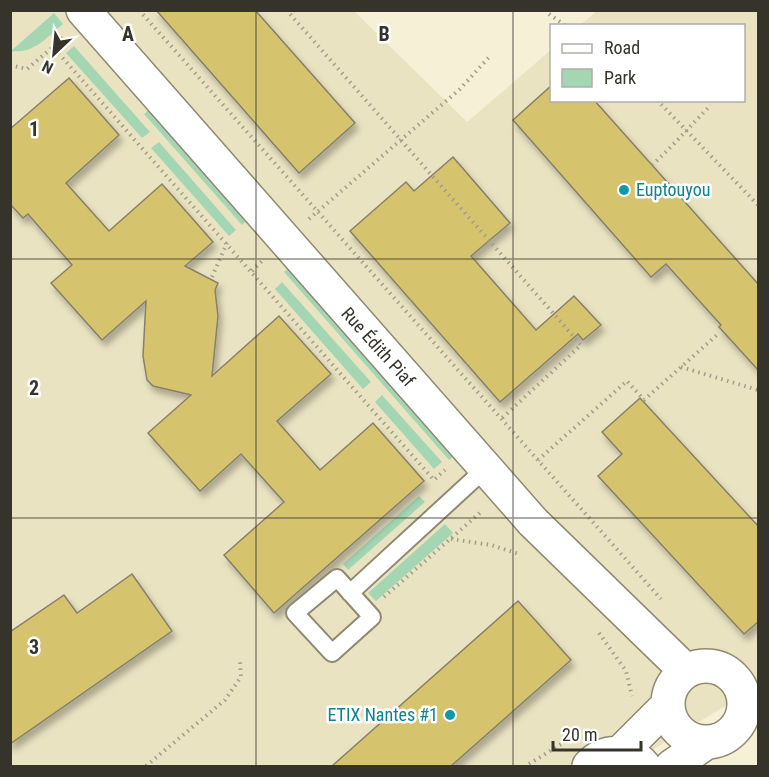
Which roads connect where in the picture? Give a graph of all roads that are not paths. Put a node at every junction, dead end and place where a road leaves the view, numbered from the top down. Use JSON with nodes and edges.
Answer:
{"nodes":[{"id":1,"x":76,"y":21,"type":"edge"},
{"id":2,"x":477,"y":476,"type":"junction"},
{"id":3,"x":350,"y":593,"type":"junction"},
{"id":4,"x":708,"y":666,"type":"junction"},
{"id":5,"x":751,"y":698,"type":"edge"},
{"id":6,"x":667,"y":706,"type":"junction"},
{"id":7,"x":707,"y":742,"type":"junction"},
{"id":8,"x":632,"y":760,"type":"edge"},
{"id":9,"x":589,"y":766,"type":"edge"},
{"id":10,"x":672,"y":766,"type":"edge"}],
"edges":[{"from":1,"to":2,"type":"street","name":"Rue Édith Piaf"},
{"from":2,"to":3,"type":"lane"},
{"from":2,"to":4,"type":"street","name":"Rue Édith Piaf"},
{"from":3,"to":3,"type":"lane"},
{"from":4,"to":5,"type":"street"},
{"from":4,"to":6,"type":"street"},
{"from":5,"to":7,"type":"street"},
{"from":6,"to":7,"type":"street"},
{"from":6,"to":8,"type":"street"},
{"from":7,"to":10,"type":"street"},
{"from":8,"to":9,"type":"street"}]}
